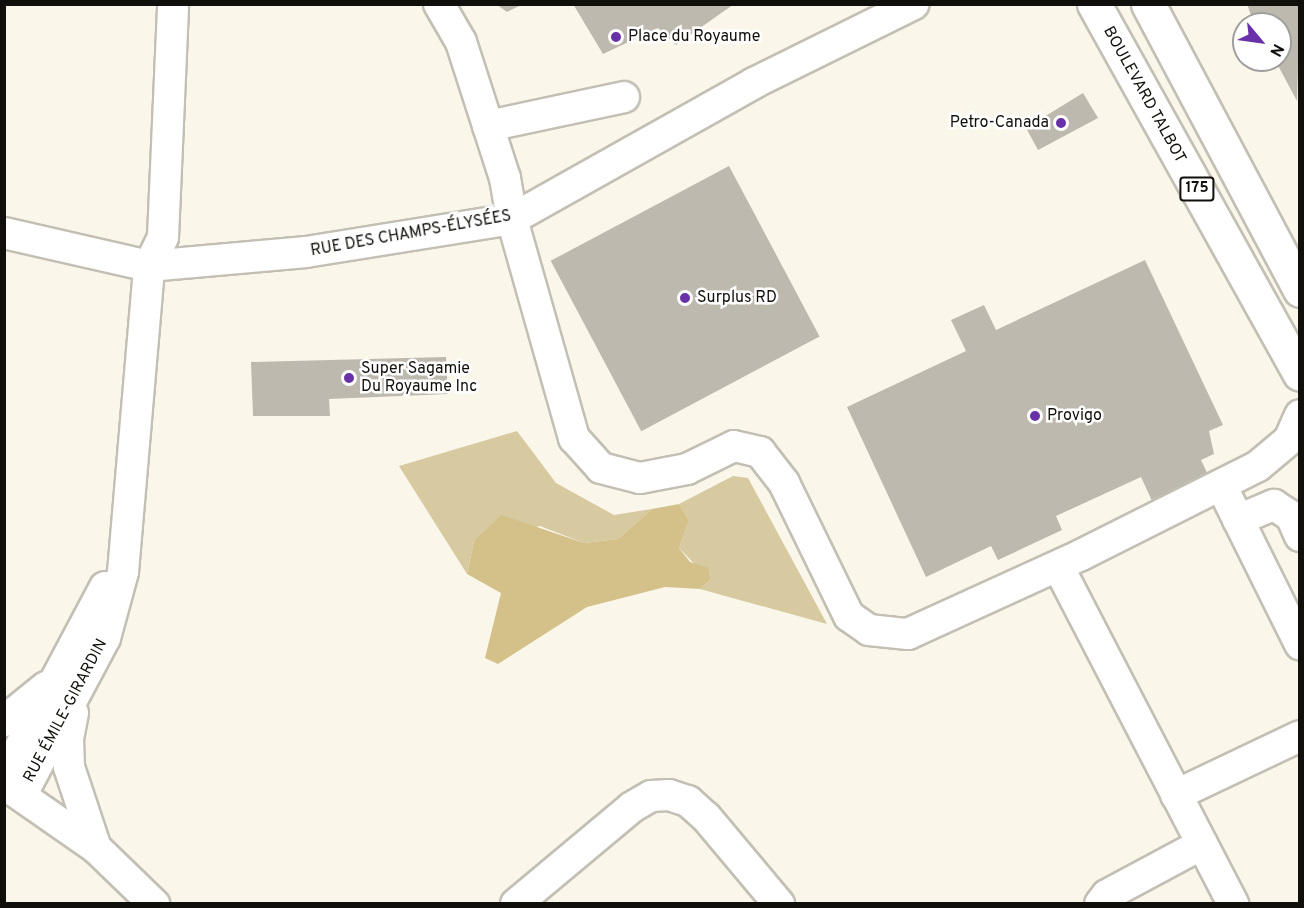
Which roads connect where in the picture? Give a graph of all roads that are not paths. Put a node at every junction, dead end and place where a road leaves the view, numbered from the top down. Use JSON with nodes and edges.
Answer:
{"nodes":[{"id":1,"x":173,"y":4,"type":"edge"},
{"id":2,"x":439,"y":4,"type":"edge"},
{"id":3,"x":914,"y":4,"type":"edge"},
{"id":4,"x":1094,"y":4,"type":"edge"},
{"id":5,"x":1148,"y":4,"type":"edge"},
{"id":6,"x":624,"y":97,"type":"dead end"},
{"id":7,"x":488,"y":126,"type":"junction"},
{"id":8,"x":512,"y":219,"type":"junction"},
{"id":9,"x":4,"y":233,"type":"edge"},
{"id":10,"x":149,"y":266,"type":"junction"},
{"id":11,"x":1299,"y":290,"type":"edge"},
{"id":12,"x":1299,"y":375,"type":"edge"},
{"id":13,"x":1299,"y":416,"type":"edge"},
{"id":14,"x":1221,"y":485,"type":"junction"},
{"id":15,"x":1238,"y":520,"type":"junction"},
{"id":16,"x":1299,"y":536,"type":"edge"},
{"id":17,"x":1058,"y":566,"type":"junction"},
{"id":18,"x":1299,"y":644,"type":"edge"},
{"id":19,"x":72,"y":677,"type":"junction"},
{"id":20,"x":4,"y":721,"type":"edge"},
{"id":21,"x":1299,"y":736,"type":"edge"},
{"id":22,"x":10,"y":785,"type":"edge"},
{"id":23,"x":1176,"y":795,"type":"junction"},
{"id":24,"x":1202,"y":844,"type":"junction"},
{"id":25,"x":96,"y":848,"type":"junction"},
{"id":26,"x":154,"y":903,"type":"edge"},
{"id":27,"x":516,"y":903,"type":"edge"},
{"id":28,"x":779,"y":903,"type":"edge"},
{"id":29,"x":1100,"y":903,"type":"edge"},
{"id":30,"x":1233,"y":903,"type":"edge"}],
"edges":[{"from":1,"to":10,"type":"street"},
{"from":2,"to":7,"type":"street"},
{"from":3,"to":8,"type":"street","name":"RUE DES CHAMPS-ÉLYSÉES"},
{"from":4,"to":12,"type":"main road","name":"BOULEVARD TALBOT","number":"175"},
{"from":5,"to":11,"type":"main road","number":"175"},
{"from":6,"to":7,"type":"street"},
{"from":7,"to":8,"type":"street"},
{"from":8,"to":10,"type":"street","name":"RUE DES CHAMPS-ÉLYSÉES"},
{"from":8,"to":17,"type":"street"},
{"from":9,"to":10,"type":"street","name":"RUE DES CHAMPS-ÉLYSÉES"},
{"from":10,"to":19,"type":"street","name":"RUE ÉMILE-GIRARDIN"},
{"from":13,"to":14,"type":"street"},
{"from":14,"to":15,"type":"street"},
{"from":14,"to":17,"type":"street"},
{"from":15,"to":16,"type":"street"},
{"from":15,"to":18,"type":"street"},
{"from":17,"to":23,"type":"street"},
{"from":19,"to":20,"type":"street"},
{"from":19,"to":22,"type":"street","name":"RUE ÉMILE-GIRARDIN"},
{"from":19,"to":25,"type":"street"},
{"from":21,"to":23,"type":"street"},
{"from":22,"to":25,"type":"street"},
{"from":23,"to":24,"type":"street"},
{"from":24,"to":29,"type":"street"},
{"from":24,"to":30,"type":"street"},
{"from":25,"to":26,"type":"street"},
{"from":27,"to":28,"type":"street"}]}
